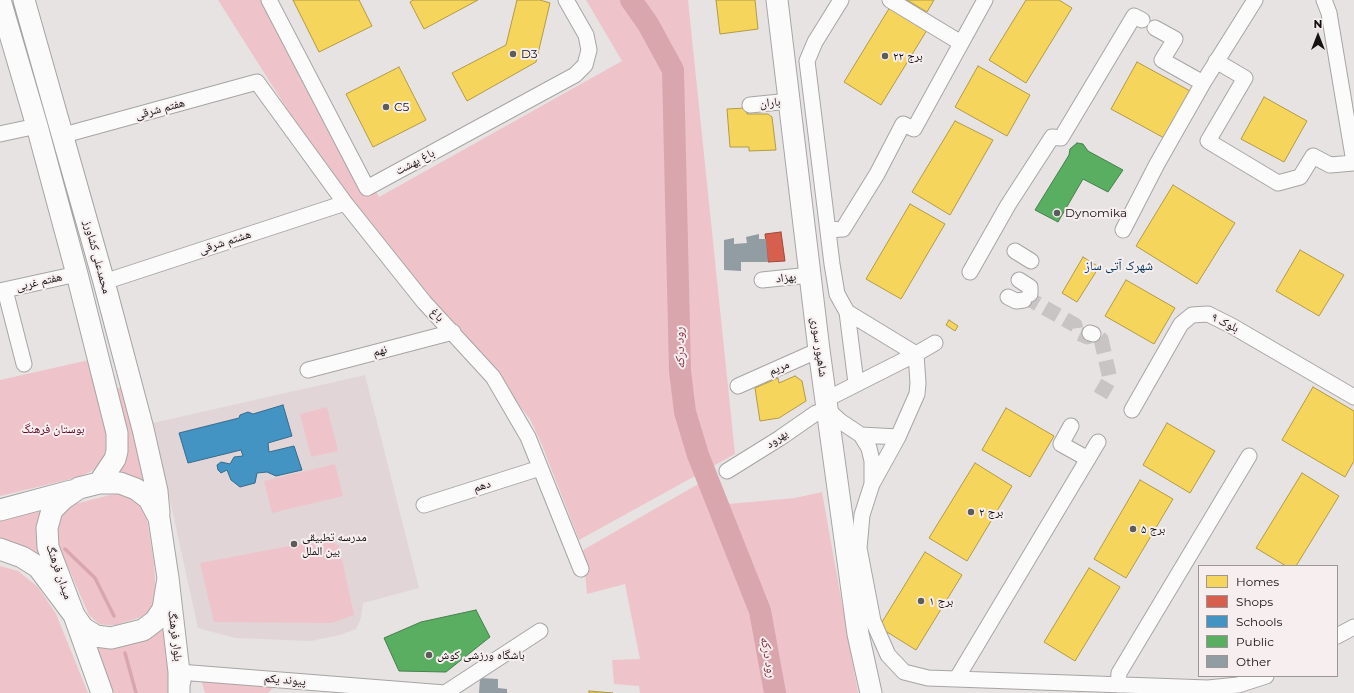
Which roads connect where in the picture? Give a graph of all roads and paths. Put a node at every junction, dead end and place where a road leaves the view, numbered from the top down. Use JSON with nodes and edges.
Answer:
{"nodes":[{"id":1,"x":0,"y":0,"type":"edge"},
{"id":2,"x":24,"y":0,"type":"edge"},
{"id":3,"x":269,"y":0,"type":"edge"},
{"id":4,"x":566,"y":0,"type":"edge"},
{"id":5,"x":777,"y":0,"type":"edge"},
{"id":6,"x":841,"y":0,"type":"edge"},
{"id":7,"x":890,"y":0,"type":"edge"},
{"id":8,"x":985,"y":0,"type":"edge"},
{"id":9,"x":1255,"y":0,"type":"edge"},
{"id":10,"x":1324,"y":0,"type":"edge"},
{"id":11,"x":6,"y":42,"type":"edge"},
{"id":12,"x":961,"y":43,"type":"junction"},
{"id":13,"x":1216,"y":61,"type":"junction"},
{"id":14,"x":257,"y":82,"type":"joint"},
{"id":15,"x":1203,"y":83,"type":"junction"},
{"id":16,"x":790,"y":101,"type":"junction"},
{"id":17,"x":750,"y":106,"type":"dead end"},
{"id":18,"x":37,"y":126,"type":"junction"},
{"id":19,"x":0,"y":134,"type":"edge"},
{"id":20,"x":64,"y":135,"type":"junction"},
{"id":21,"x":1354,"y":162,"type":"edge"},
{"id":22,"x":345,"y":203,"type":"junction"},
{"id":23,"x":828,"y":230,"type":"junction"},
{"id":24,"x":1123,"y":230,"type":"dead end"},
{"id":25,"x":1015,"y":251,"type":"dead end"},
{"id":26,"x":1031,"y":261,"type":"dead end"},
{"id":27,"x":970,"y":272,"type":"dead end"},
{"id":28,"x":77,"y":274,"type":"junction"},
{"id":29,"x":810,"y":275,"type":"junction"},
{"id":30,"x":762,"y":280,"type":"dead end"},
{"id":31,"x":1019,"y":280,"type":"dead end"},
{"id":32,"x":104,"y":282,"type":"junction"},
{"id":33,"x":3,"y":290,"type":"edge"},
{"id":34,"x":1008,"y":297,"type":"dead end"},
{"id":35,"x":847,"y":312,"type":"junction"},
{"id":36,"x":453,"y":332,"type":"junction"},
{"id":37,"x":935,"y":343,"type":"dead end"},
{"id":38,"x":819,"y":350,"type":"junction"},
{"id":39,"x":916,"y":354,"type":"junction"},
{"id":40,"x":24,"y":364,"type":"dead end"},
{"id":41,"x":308,"y":370,"type":"dead end"},
{"id":42,"x":856,"y":383,"type":"junction"},
{"id":43,"x":738,"y":386,"type":"dead end"},
{"id":44,"x":1354,"y":397,"type":"edge"},
{"id":45,"x":827,"y":404,"type":"junction"},
{"id":46,"x":1132,"y":410,"type":"dead end"},
{"id":47,"x":1071,"y":426,"type":"dead end"},
{"id":48,"x":861,"y":435,"type":"junction"},
{"id":49,"x":898,"y":437,"type":"junction"},
{"id":50,"x":1098,"y":442,"type":"dead end"},
{"id":51,"x":1249,"y":456,"type":"dead end"},
{"id":52,"x":1088,"y":459,"type":"junction"},
{"id":53,"x":540,"y":468,"type":"junction"},
{"id":54,"x":727,"y":471,"type":"dead end"},
{"id":55,"x":872,"y":484,"type":"junction"},
{"id":56,"x":89,"y":486,"type":"junction"},
{"id":57,"x":424,"y":505,"type":"dead end"},
{"id":58,"x":0,"y":510,"type":"edge"},
{"id":59,"x":159,"y":518,"type":"junction"},
{"id":60,"x":0,"y":549,"type":"edge"},
{"id":61,"x":581,"y":569,"type":"dead end"},
{"id":62,"x":168,"y":578,"type":"junction"},
{"id":63,"x":74,"y":615,"type":"junction"},
{"id":64,"x":1354,"y":627,"type":"edge"},
{"id":65,"x":540,"y":631,"type":"dead end"},
{"id":66,"x":1338,"y":635,"type":"edge"},
{"id":67,"x":179,"y":672,"type":"junction"},
{"id":68,"x":1263,"y":677,"type":"edge"},
{"id":69,"x":957,"y":678,"type":"junction"},
{"id":70,"x":1118,"y":685,"type":"junction"},
{"id":71,"x":102,"y":693,"type":"edge"},
{"id":72,"x":179,"y":693,"type":"edge"},
{"id":73,"x":188,"y":693,"type":"edge"},
{"id":74,"x":444,"y":693,"type":"edge"},
{"id":75,"x":871,"y":693,"type":"edge"}],
"edges":[{"from":1,"to":11,"type":"main road","name":"محمدعلی کشاورز"},
{"from":2,"to":20,"type":"main road","name":"محمدعلی کشاورز"},
{"from":3,"to":4,"type":"street","name":"باغ بهشت"},
{"from":5,"to":16,"type":"main road","name":"شاهپور سوری"},
{"from":6,"to":23,"type":"street"},
{"from":7,"to":12,"type":"street"},
{"from":8,"to":12,"type":"street"},
{"from":9,"to":13,"type":"street"},
{"from":10,"to":21,"type":"street"},
{"from":11,"to":18,"type":"main road","name":"محمدعلی کشاورز"},
{"from":12,"to":23,"type":"street"},
{"from":13,"to":15,"type":"street"},
{"from":13,"to":21,"type":"street"},
{"from":14,"to":20,"type":"street","name":"هفتم شرقی"},
{"from":14,"to":22,"type":"street","name":"باغ"},
{"from":15,"to":24,"type":"street"},
{"from":15,"to":27,"type":"street"},
{"from":16,"to":17,"type":"street","name":"باران"},
{"from":16,"to":29,"type":"main road","name":"شاهپور سوری"},
{"from":18,"to":19,"type":"street"},
{"from":18,"to":28,"type":"main road","name":"محمدعلی کشاورز"},
{"from":20,"to":32,"type":"main road","name":"محمدعلی کشاورز"},
{"from":22,"to":32,"type":"street","name":"هشتم شرقی"},
{"from":22,"to":36,"type":"street","name":"باغ"},
{"from":23,"to":35,"type":"street"},
{"from":25,"to":26,"type":"street"},
{"from":28,"to":33,"type":"street","name":"هفتم غربی"},
{"from":28,"to":56,"type":"main road","name":"محمدعلی کشاورز"},
{"from":29,"to":30,"type":"street","name":"بهزاد"},
{"from":29,"to":38,"type":"main road","name":"شاهپور سوری"},
{"from":31,"to":34,"type":"street"},
{"from":32,"to":59,"type":"main road","name":"محمدعلی کشاورز"},
{"from":33,"to":40,"type":"street"},
{"from":35,"to":39,"type":"street"},
{"from":35,"to":42,"type":"street"},
{"from":36,"to":41,"type":"street","name":"نهم"},
{"from":36,"to":53,"type":"street","name":"باغ"},
{"from":37,"to":39,"type":"street","name":"بهرود"},
{"from":38,"to":43,"type":"street","name":"مریم"},
{"from":38,"to":45,"type":"main road","name":"شاهپور سوری"},
{"from":39,"to":42,"type":"street","name":"بهرود"},
{"from":39,"to":49,"type":"street"},
{"from":42,"to":45,"type":"street","name":"بهرود"},
{"from":44,"to":46,"type":"street","name":"بلوک ۹"},
{"from":45,"to":48,"type":"street"},
{"from":45,"to":54,"type":"street","name":"بهرود"},
{"from":45,"to":75,"type":"main road","name":"شاهپور سوری"},
{"from":47,"to":52,"type":"street"},
{"from":48,"to":49,"type":"street"},
{"from":48,"to":55,"type":"street"},
{"from":49,"to":55,"type":"street"},
{"from":50,"to":52,"type":"street"},
{"from":51,"to":70,"type":"street"},
{"from":52,"to":69,"type":"street"},
{"from":53,"to":57,"type":"street","name":"دهم"},
{"from":53,"to":61,"type":"street","name":"باغ"},
{"from":55,"to":69,"type":"street"},
{"from":56,"to":58,"type":"main road"},
{"from":56,"to":59,"type":"main road","name":"میدان فرهنگ"},
{"from":56,"to":63,"type":"main road","name":"میدان فرهنگ"},
{"from":59,"to":62,"type":"main road","name":"میدان فرهنگ"},
{"from":60,"to":63,"type":"main road"},
{"from":62,"to":63,"type":"main road","name":"میدان فرهنگ"},
{"from":62,"to":67,"type":"main road","name":"بلوار فرهنگ"},
{"from":63,"to":71,"type":"main road"},
{"from":64,"to":66,"type":"street"},
{"from":65,"to":74,"type":"street","name":"پیوند یکم"},
{"from":67,"to":72,"type":"main road","name":"بلوار فرهنگ"},
{"from":67,"to":73,"type":"street"},
{"from":67,"to":74,"type":"street","name":"پیوند یکم"},
{"from":68,"to":70,"type":"street"},
{"from":69,"to":70,"type":"street"}]}
